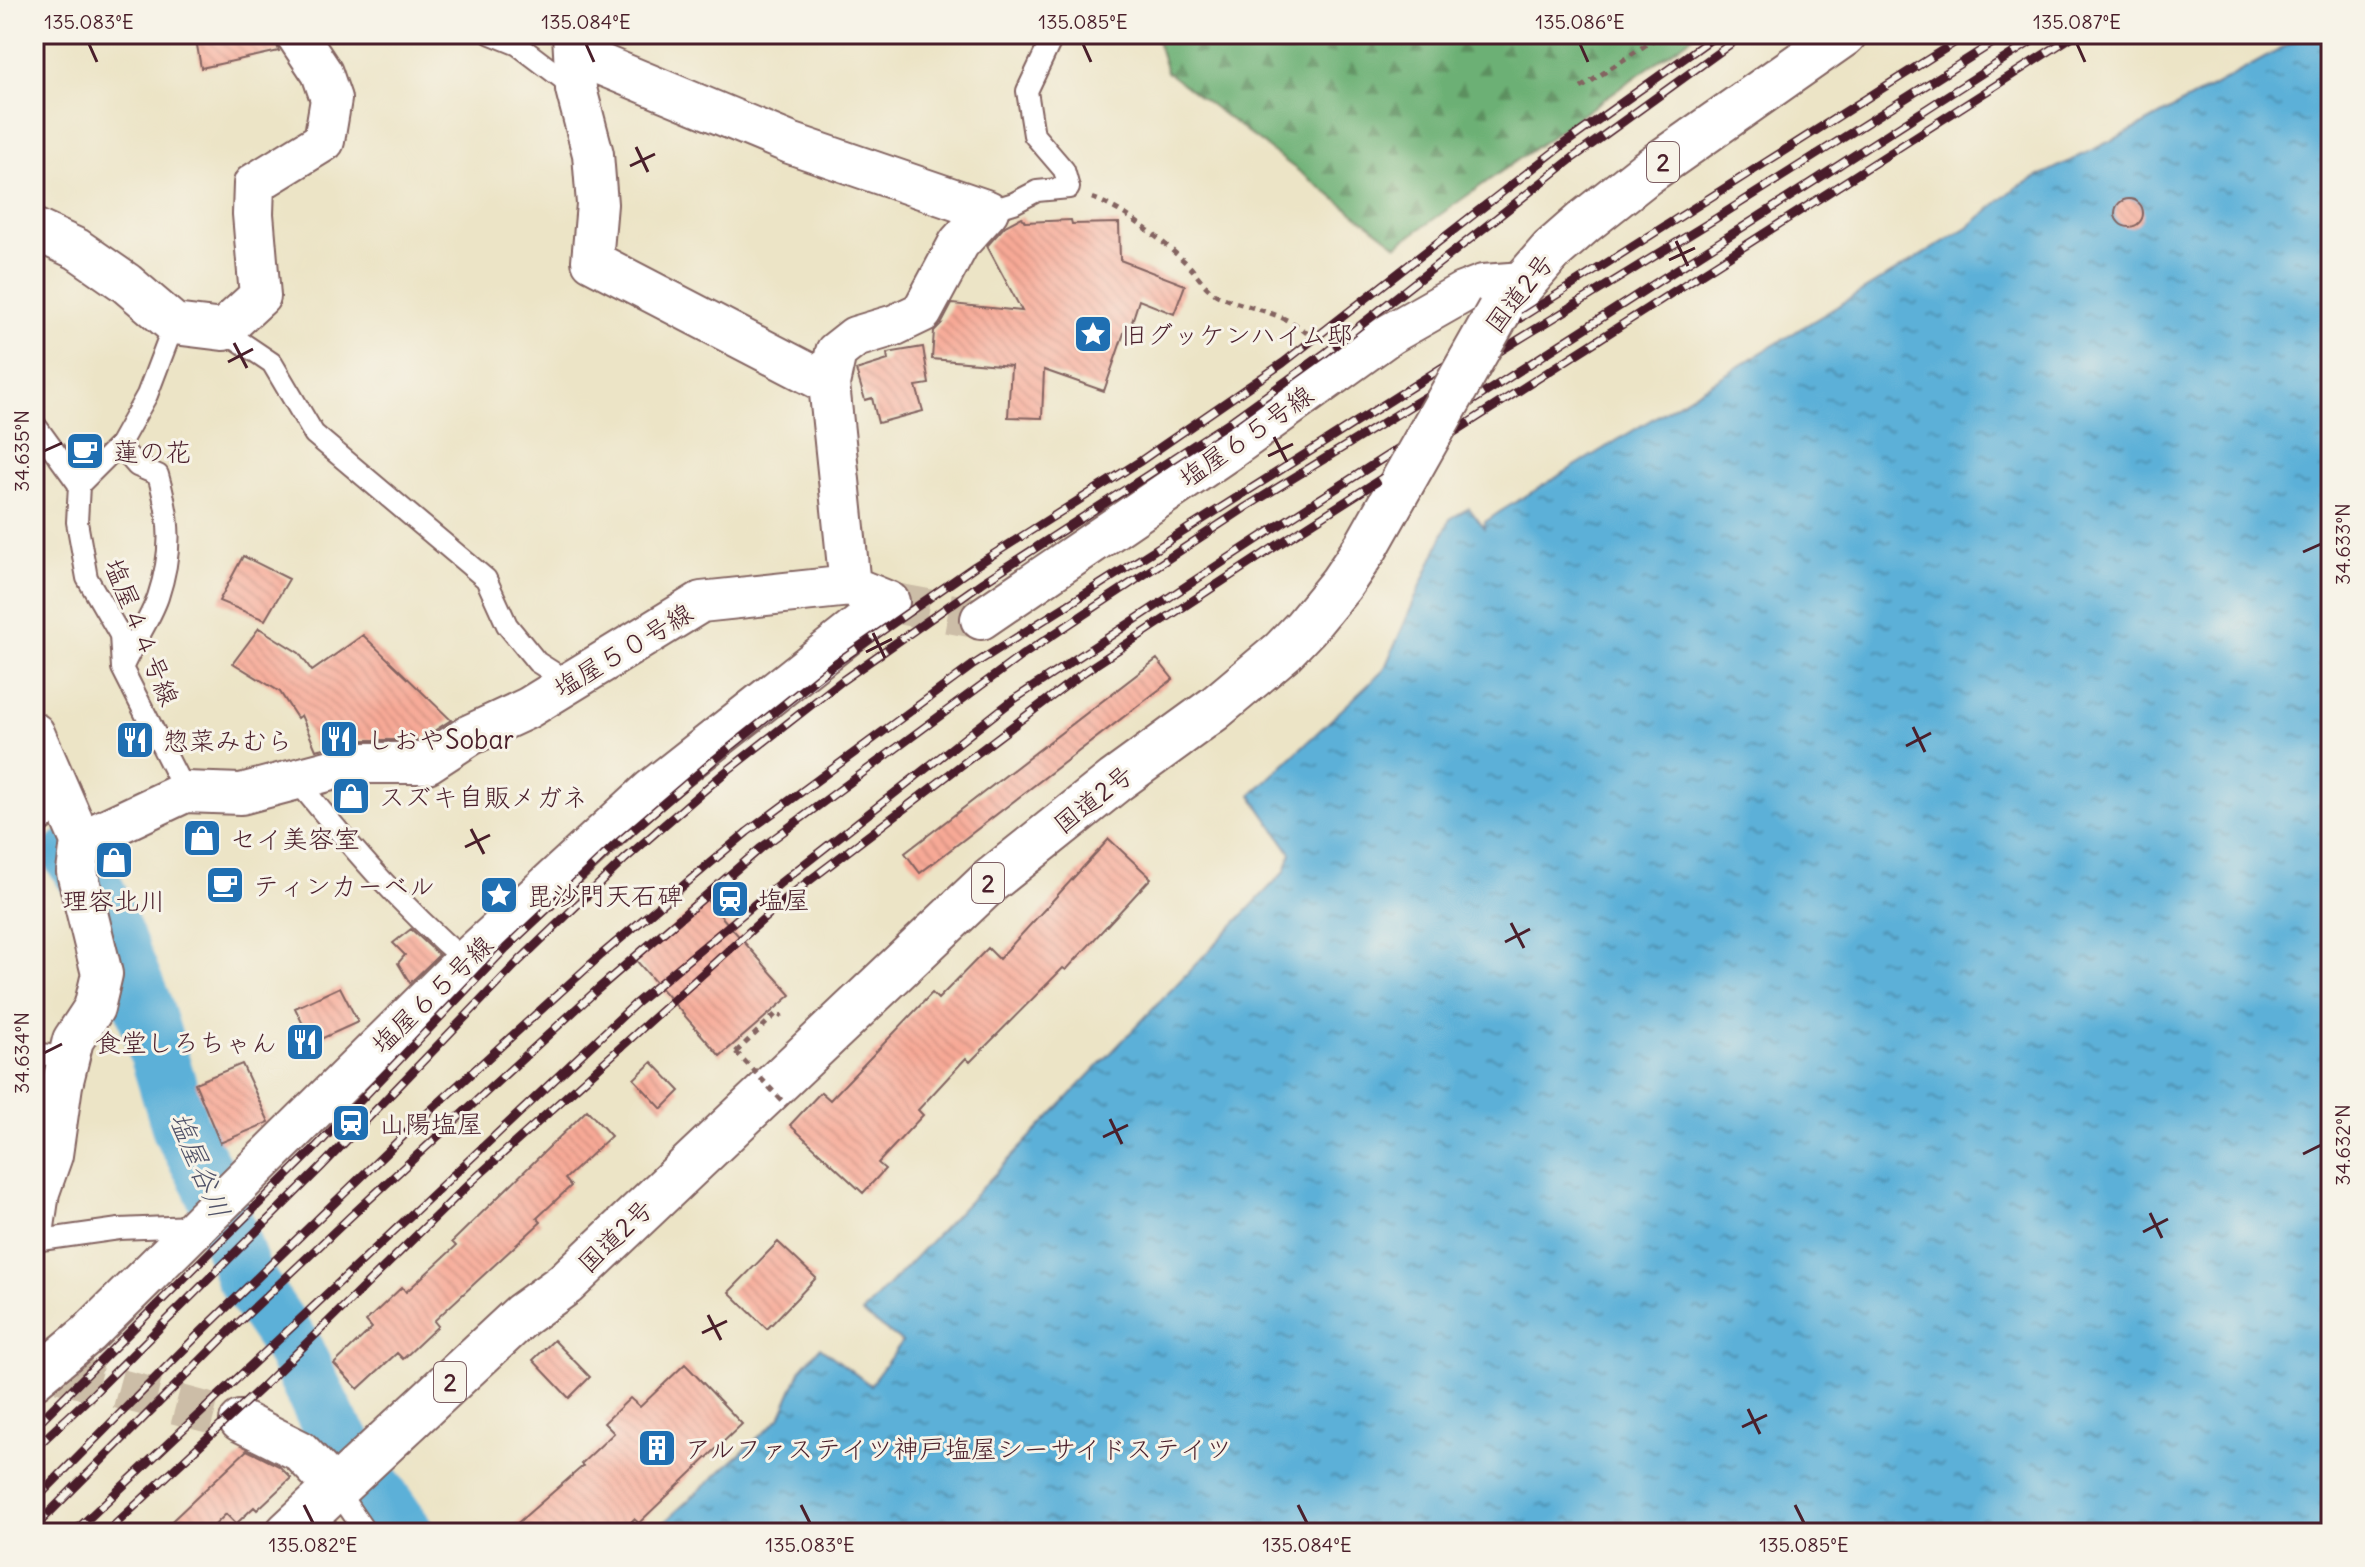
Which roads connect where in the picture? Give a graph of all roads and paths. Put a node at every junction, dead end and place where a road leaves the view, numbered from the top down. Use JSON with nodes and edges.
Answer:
{"nodes":[{"id":1,"x":296,"y":34,"type":"edge"},
{"id":2,"x":491,"y":34,"type":"edge"},
{"id":3,"x":1054,"y":34,"type":"edge"},
{"id":4,"x":1662,"y":34,"type":"edge"},
{"id":5,"x":1844,"y":34,"type":"edge"},
{"id":6,"x":582,"y":62,"type":"edge"},
{"id":7,"x":1581,"y":88,"type":"dead end"},
{"id":8,"x":1069,"y":188,"type":"junction"},
{"id":9,"x":988,"y":211,"type":"junction"},
{"id":10,"x":34,"y":229,"type":"edge"},
{"id":11,"x":1512,"y":296,"type":"junction"},
{"id":12,"x":174,"y":324,"type":"junction"},
{"id":13,"x":223,"y":330,"type":"junction"},
{"id":14,"x":1338,"y":371,"type":"junction"},
{"id":15,"x":829,"y":384,"type":"junction"},
{"id":16,"x":34,"y":423,"type":"edge"},
{"id":17,"x":119,"y":445,"type":"junction"},
{"id":18,"x":79,"y":485,"type":"junction"},
{"id":19,"x":850,"y":586,"type":"junction"},
{"id":20,"x":981,"y":619,"type":"tunnel mouth"},
{"id":21,"x":122,"y":668,"type":"junction"},
{"id":22,"x":570,"y":683,"type":"junction"},
{"id":23,"x":34,"y":733,"type":"edge"},
{"id":24,"x":297,"y":781,"type":"junction"},
{"id":25,"x":185,"y":792,"type":"junction"},
{"id":26,"x":63,"y":835,"type":"edge"},
{"id":27,"x":465,"y":961,"type":"junction"},
{"id":28,"x":782,"y":1017,"type":"dead end"},
{"id":29,"x":52,"y":1056,"type":"edge"},
{"id":30,"x":787,"y":1106,"type":"dead end"},
{"id":31,"x":196,"y":1226,"type":"junction"},
{"id":32,"x":34,"y":1227,"type":"edge"},
{"id":33,"x":34,"y":1241,"type":"edge"},
{"id":34,"x":43,"y":1371,"type":"edge"},
{"id":35,"x":240,"y":1421,"type":"tunnel mouth"},
{"id":36,"x":341,"y":1485,"type":"junction"},
{"id":37,"x":288,"y":1533,"type":"edge"},
{"id":38,"x":366,"y":1533,"type":"edge"}],
"edges":[{"from":1,"to":13,"type":"street"},
{"from":2,"to":6,"type":"lane"},
{"from":3,"to":8,"type":"lane"},
{"from":4,"to":7,"type":"path"},
{"from":5,"to":11,"type":"highway","name":"国道2号","number":"2"},
{"from":6,"to":9,"type":"street"},
{"from":6,"to":15,"type":"street"},
{"from":8,"to":9,"type":"lane"},
{"from":8,"to":14,"type":"path"},
{"from":9,"to":15,"type":"street"},
{"from":10,"to":12,"type":"street"},
{"from":11,"to":14,"type":"street","name":"塩屋６５号線"},
{"from":11,"to":36,"type":"highway","name":"国道2号","number":"2","bridge":true},
{"from":12,"to":13,"type":"street"},
{"from":12,"to":17,"type":"lane"},
{"from":13,"to":22,"type":"lane"},
{"from":14,"to":20,"type":"street","name":"塩屋６５号線"},
{"from":15,"to":19,"type":"street"},
{"from":16,"to":18,"type":"lane"},
{"from":17,"to":18,"type":"lane"},
{"from":17,"to":21,"type":"lane"},
{"from":18,"to":21,"type":"lane","name":"塩屋４４号線"},
{"from":19,"to":22,"type":"street","name":"塩屋５０号線"},
{"from":19,"to":27,"type":"street","name":"塩屋６５号線"},
{"from":21,"to":25,"type":"lane","name":"塩屋４４号線"},
{"from":22,"to":24,"type":"street","name":"塩屋５０号線"},
{"from":23,"to":26,"type":"street"},
{"from":24,"to":25,"type":"street","name":"塩屋５０号線"},
{"from":24,"to":27,"type":"lane"},
{"from":25,"to":26,"type":"street","name":"塩屋５０号線"},
{"from":26,"to":29,"type":"street"},
{"from":27,"to":31,"type":"street","name":"塩屋６５号線"},
{"from":28,"to":30,"type":"path","bridge":true},
{"from":29,"to":32,"type":"street"},
{"from":31,"to":33,"type":"lane"},
{"from":31,"to":34,"type":"street","name":"塩屋６５号線"},
{"from":35,"to":36,"type":"street"},
{"from":36,"to":37,"type":"highway","name":"国道2号","number":"2"},
{"from":36,"to":38,"type":"lane"}]}
